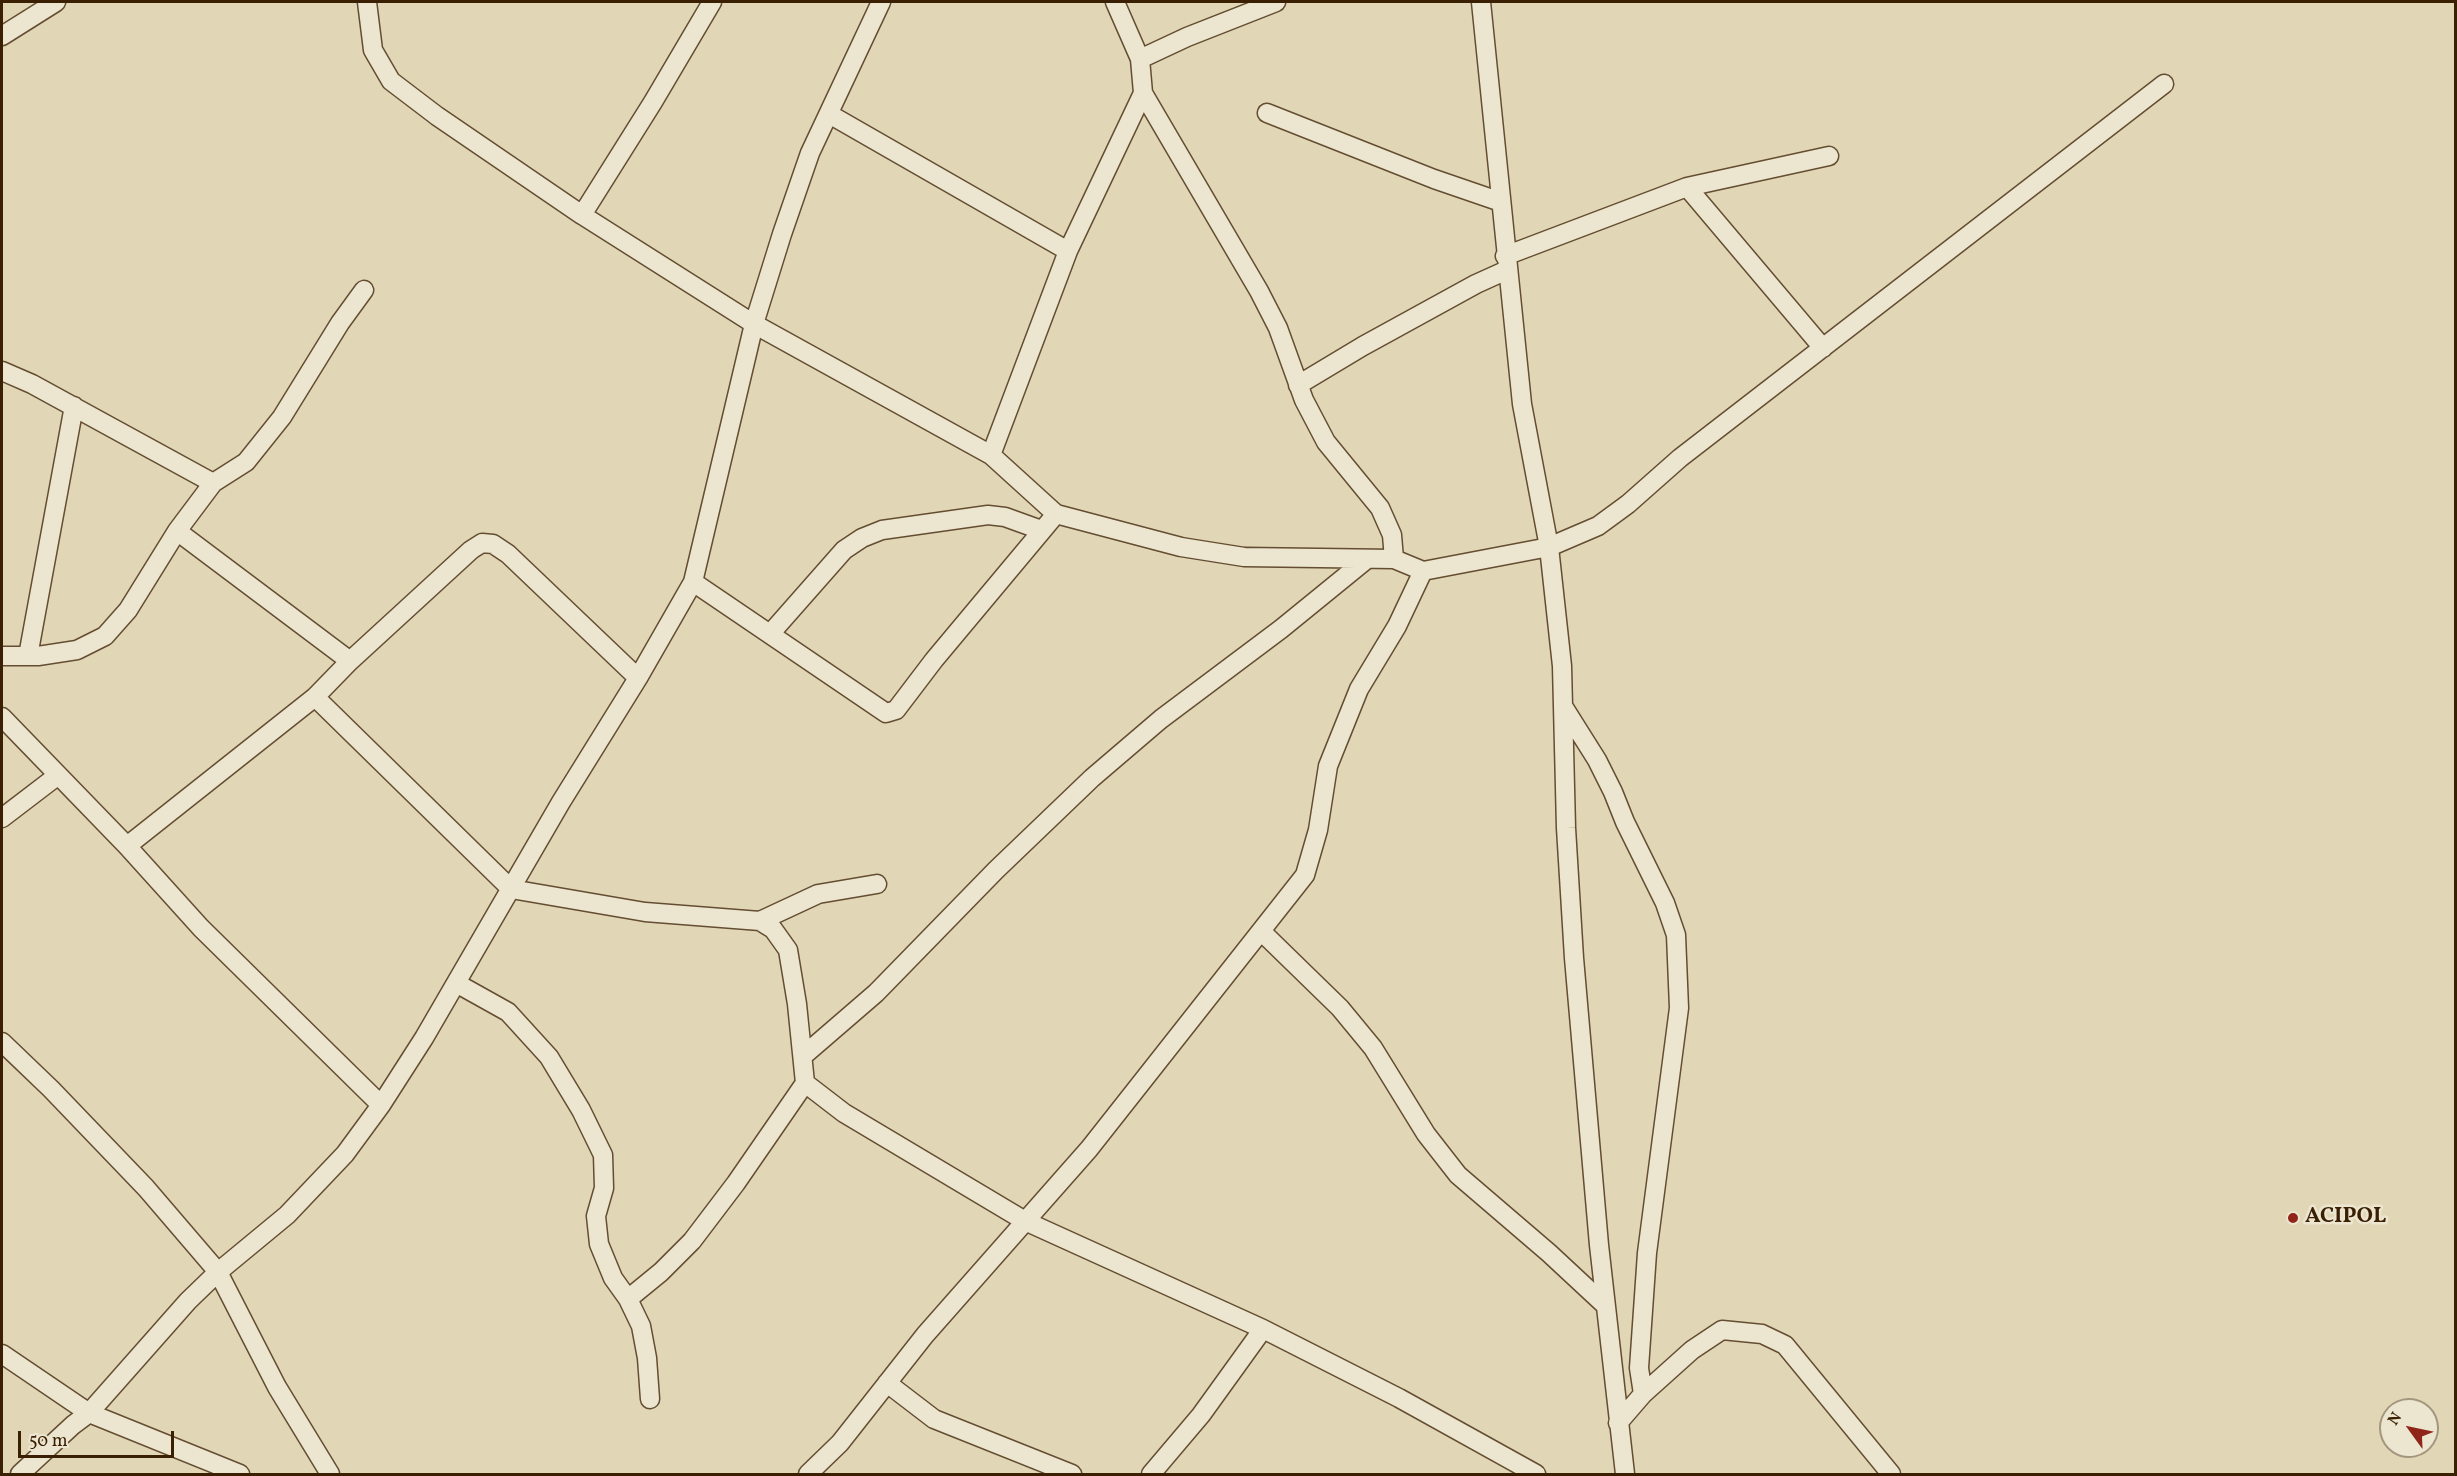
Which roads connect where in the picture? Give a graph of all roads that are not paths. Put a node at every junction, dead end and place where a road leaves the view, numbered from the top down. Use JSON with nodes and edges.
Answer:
{"nodes":[{"id":1,"x":56,"y":2,"type":"edge"},
{"id":2,"x":367,"y":2,"type":"edge"},
{"id":3,"x":712,"y":2,"type":"edge"},
{"id":4,"x":881,"y":2,"type":"edge"},
{"id":5,"x":1112,"y":2,"type":"edge"},
{"id":6,"x":1276,"y":2,"type":"edge"},
{"id":7,"x":1480,"y":2,"type":"edge"},
{"id":8,"x":2,"y":36,"type":"edge"},
{"id":9,"x":1140,"y":59,"type":"junction"},
{"id":10,"x":2164,"y":84,"type":"dead end"},
{"id":11,"x":1143,"y":93,"type":"junction"},
{"id":12,"x":1267,"y":113,"type":"dead end"},
{"id":13,"x":829,"y":114,"type":"junction"},
{"id":14,"x":1829,"y":156,"type":"dead end"},
{"id":15,"x":1687,"y":187,"type":"junction"},
{"id":16,"x":1501,"y":202,"type":"junction"},
{"id":17,"x":582,"y":214,"type":"junction"},
{"id":18,"x":1068,"y":251,"type":"junction"},
{"id":19,"x":1506,"y":263,"type":"junction"},
{"id":20,"x":364,"y":290,"type":"dead end"},
{"id":21,"x":754,"y":324,"type":"junction"},
{"id":22,"x":1823,"y":348,"type":"junction"},
{"id":23,"x":2,"y":371,"type":"edge"},
{"id":24,"x":1298,"y":385,"type":"junction"},
{"id":25,"x":74,"y":406,"type":"junction"},
{"id":26,"x":990,"y":455,"type":"junction"},
{"id":27,"x":213,"y":483,"type":"junction"},
{"id":28,"x":1056,"y":514,"type":"junction"},
{"id":29,"x":1041,"y":530,"type":"junction"},
{"id":30,"x":177,"y":531,"type":"junction"},
{"id":31,"x":1548,"y":547,"type":"junction"},
{"id":32,"x":1367,"y":559,"type":"junction"},
{"id":33,"x":1394,"y":559,"type":"junction"},
{"id":34,"x":1423,"y":572,"type":"junction"},
{"id":35,"x":693,"y":582,"type":"junction"},
{"id":36,"x":770,"y":634,"type":"junction"},
{"id":37,"x":2,"y":656,"type":"edge"},
{"id":38,"x":28,"y":656,"type":"junction"},
{"id":39,"x":350,"y":661,"type":"junction"},
{"id":40,"x":638,"y":678,"type":"junction"},
{"id":41,"x":315,"y":697,"type":"junction"},
{"id":42,"x":1563,"y":705,"type":"junction"},
{"id":43,"x":2,"y":717,"type":"edge"},
{"id":44,"x":57,"y":776,"type":"junction"},
{"id":45,"x":2,"y":818,"type":"edge"},
{"id":46,"x":127,"y":846,"type":"junction"},
{"id":47,"x":877,"y":884,"type":"dead end"},
{"id":48,"x":511,"y":890,"type":"junction"},
{"id":49,"x":760,"y":921,"type":"junction"},
{"id":50,"x":1262,"y":932,"type":"junction"},
{"id":51,"x":456,"y":983,"type":"junction"},
{"id":52,"x":2,"y":1042,"type":"edge"},
{"id":53,"x":803,"y":1056,"type":"junction"},
{"id":54,"x":805,"y":1083,"type":"junction"},
{"id":55,"x":381,"y":1105,"type":"junction"},
{"id":56,"x":1025,"y":1221,"type":"junction"},
{"id":57,"x":218,"y":1272,"type":"junction"},
{"id":58,"x":628,"y":1299,"type":"junction"},
{"id":59,"x":1606,"y":1306,"type":"junction"},
{"id":60,"x":1263,"y":1329,"type":"junction"},
{"id":61,"x":2,"y":1354,"type":"edge"},
{"id":62,"x":887,"y":1383,"type":"junction"},
{"id":63,"x":1643,"y":1394,"type":"junction"},
{"id":64,"x":650,"y":1400,"type":"dead end"},
{"id":65,"x":89,"y":1413,"type":"junction"},
{"id":66,"x":1618,"y":1424,"type":"junction"},
{"id":67,"x":20,"y":1474,"type":"edge"},
{"id":68,"x":240,"y":1474,"type":"edge"},
{"id":69,"x":330,"y":1474,"type":"edge"},
{"id":70,"x":808,"y":1474,"type":"edge"},
{"id":71,"x":1072,"y":1474,"type":"edge"},
{"id":72,"x":1151,"y":1474,"type":"edge"},
{"id":73,"x":1536,"y":1474,"type":"edge"},
{"id":74,"x":1624,"y":1474,"type":"edge"},
{"id":75,"x":1891,"y":1474,"type":"edge"}],
"edges":[{"from":1,"to":8,"type":"street"},
{"from":2,"to":17,"type":"street"},
{"from":3,"to":17,"type":"street"},
{"from":4,"to":13,"type":"street"},
{"from":5,"to":9,"type":"street"},
{"from":6,"to":9,"type":"street"},
{"from":7,"to":16,"type":"street"},
{"from":9,"to":11,"type":"street"},
{"from":10,"to":22,"type":"street"},
{"from":11,"to":18,"type":"street"},
{"from":11,"to":24,"type":"street"},
{"from":12,"to":16,"type":"street"},
{"from":13,"to":18,"type":"street"},
{"from":13,"to":21,"type":"street"},
{"from":14,"to":15,"type":"street"},
{"from":15,"to":19,"type":"street"},
{"from":15,"to":22,"type":"street"},
{"from":16,"to":19,"type":"street"},
{"from":17,"to":21,"type":"street"},
{"from":18,"to":26,"type":"street"},
{"from":19,"to":24,"type":"street"},
{"from":19,"to":31,"type":"street"},
{"from":20,"to":27,"type":"street"},
{"from":21,"to":26,"type":"street"},
{"from":21,"to":35,"type":"street"},
{"from":22,"to":31,"type":"street"},
{"from":23,"to":25,"type":"street"},
{"from":24,"to":33,"type":"street"},
{"from":25,"to":27,"type":"street"},
{"from":25,"to":38,"type":"street"},
{"from":26,"to":28,"type":"street"},
{"from":27,"to":30,"type":"street"},
{"from":28,"to":29,"type":"street"},
{"from":28,"to":32,"type":"street"},
{"from":29,"to":36,"type":"street"},
{"from":29,"to":36,"type":"street"},
{"from":30,"to":38,"type":"street"},
{"from":30,"to":39,"type":"street"},
{"from":31,"to":34,"type":"street"},
{"from":31,"to":42,"type":"street"},
{"from":32,"to":33,"type":"street"},
{"from":32,"to":53,"type":"street"},
{"from":33,"to":34,"type":"street"},
{"from":34,"to":50,"type":"street"},
{"from":35,"to":36,"type":"street"},
{"from":35,"to":40,"type":"street"},
{"from":37,"to":38,"type":"street"},
{"from":39,"to":40,"type":"street"},
{"from":39,"to":41,"type":"street"},
{"from":40,"to":48,"type":"street"},
{"from":41,"to":46,"type":"street"},
{"from":41,"to":48,"type":"street"},
{"from":42,"to":59,"type":"street"},
{"from":42,"to":63,"type":"street"},
{"from":43,"to":44,"type":"street"},
{"from":44,"to":45,"type":"street"},
{"from":44,"to":46,"type":"street"},
{"from":46,"to":55,"type":"street"},
{"from":47,"to":49,"type":"street"},
{"from":48,"to":49,"type":"street"},
{"from":48,"to":51,"type":"street"},
{"from":49,"to":53,"type":"street"},
{"from":50,"to":56,"type":"street"},
{"from":50,"to":59,"type":"street"},
{"from":51,"to":55,"type":"street"},
{"from":51,"to":58,"type":"street"},
{"from":52,"to":57,"type":"street"},
{"from":53,"to":54,"type":"street"},
{"from":54,"to":56,"type":"street"},
{"from":54,"to":58,"type":"street"},
{"from":55,"to":57,"type":"street"},
{"from":56,"to":60,"type":"street"},
{"from":56,"to":62,"type":"street"},
{"from":57,"to":65,"type":"street"},
{"from":57,"to":69,"type":"street"},
{"from":58,"to":64,"type":"street"},
{"from":59,"to":66,"type":"street"},
{"from":60,"to":72,"type":"street"},
{"from":60,"to":73,"type":"street"},
{"from":61,"to":65,"type":"street"},
{"from":62,"to":70,"type":"street"},
{"from":62,"to":71,"type":"street"},
{"from":63,"to":66,"type":"street"},
{"from":63,"to":75,"type":"street"},
{"from":65,"to":67,"type":"street"},
{"from":65,"to":68,"type":"street"},
{"from":66,"to":74,"type":"street"}]}
